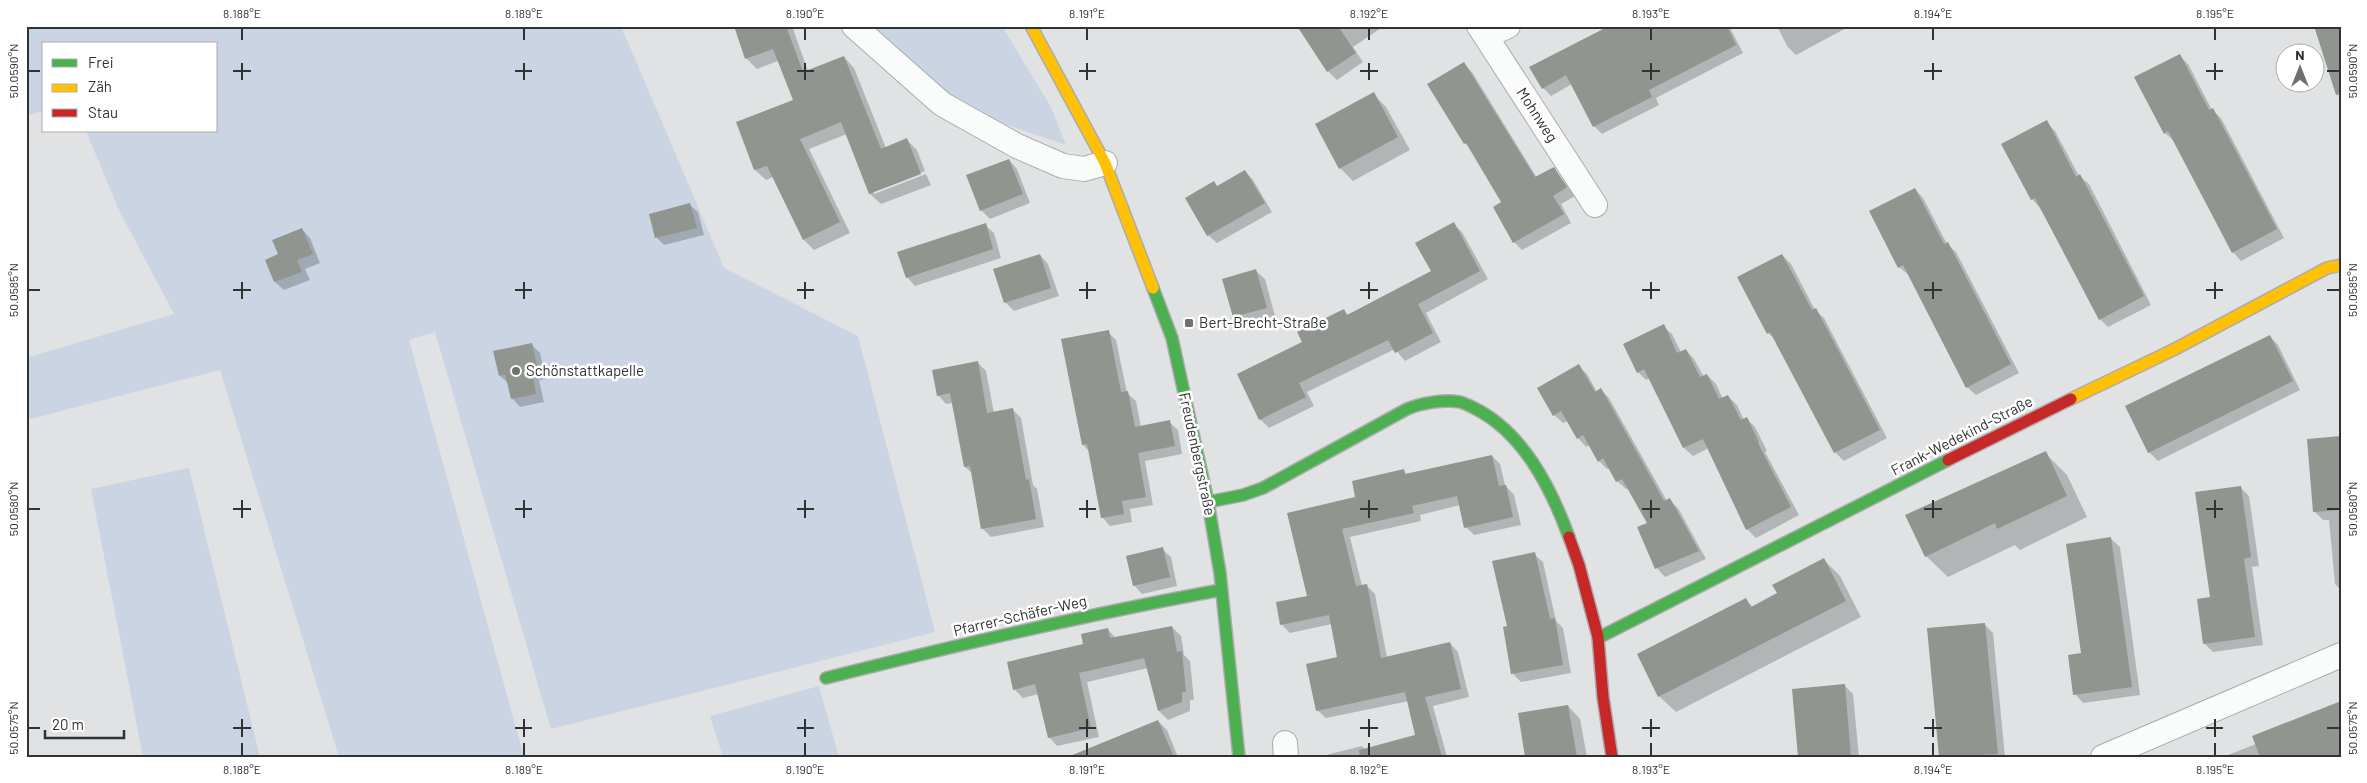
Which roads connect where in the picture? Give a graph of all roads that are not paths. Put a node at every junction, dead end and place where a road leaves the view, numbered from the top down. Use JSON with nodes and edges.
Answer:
{"nodes":[{"id":1,"x":854,"y":26,"type":"edge"},
{"id":2,"x":1031,"y":26,"type":"edge"},
{"id":3,"x":1508,"y":26,"type":"edge"},
{"id":4,"x":1483,"y":31,"type":"edge"},
{"id":5,"x":1105,"y":163,"type":"junction"},
{"id":6,"x":1595,"y":205,"type":"dead end"},
{"id":7,"x":2341,"y":265,"type":"edge"},
{"id":8,"x":1208,"y":502,"type":"junction"},
{"id":9,"x":1221,"y":590,"type":"junction"},
{"id":10,"x":1598,"y":638,"type":"junction"},
{"id":11,"x":2341,"y":655,"type":"edge"},
{"id":12,"x":826,"y":678,"type":"dead end"},
{"id":13,"x":1239,"y":757,"type":"edge"},
{"id":14,"x":1612,"y":757,"type":"edge"},
{"id":15,"x":2103,"y":757,"type":"edge"}],
"edges":[{"from":1,"to":5,"type":"street"},
{"from":2,"to":5,"type":"street","name":"Freudenbergstraße"},
{"from":3,"to":4,"type":"street"},
{"from":4,"to":6,"type":"street","name":"Mohnweg"},
{"from":5,"to":8,"type":"street","name":"Freudenbergstraße"},
{"from":7,"to":10,"type":"street","name":"Frank-Wedekind-Straße"},
{"from":8,"to":9,"type":"street","name":"Freudenbergstraße"},
{"from":8,"to":10,"type":"street"},
{"from":9,"to":12,"type":"street","name":"Pfarrer-Schäfer-Weg"},
{"from":9,"to":13,"type":"street","name":"Freudenbergstraße"},
{"from":10,"to":14,"type":"street"},
{"from":11,"to":15,"type":"street"}]}
